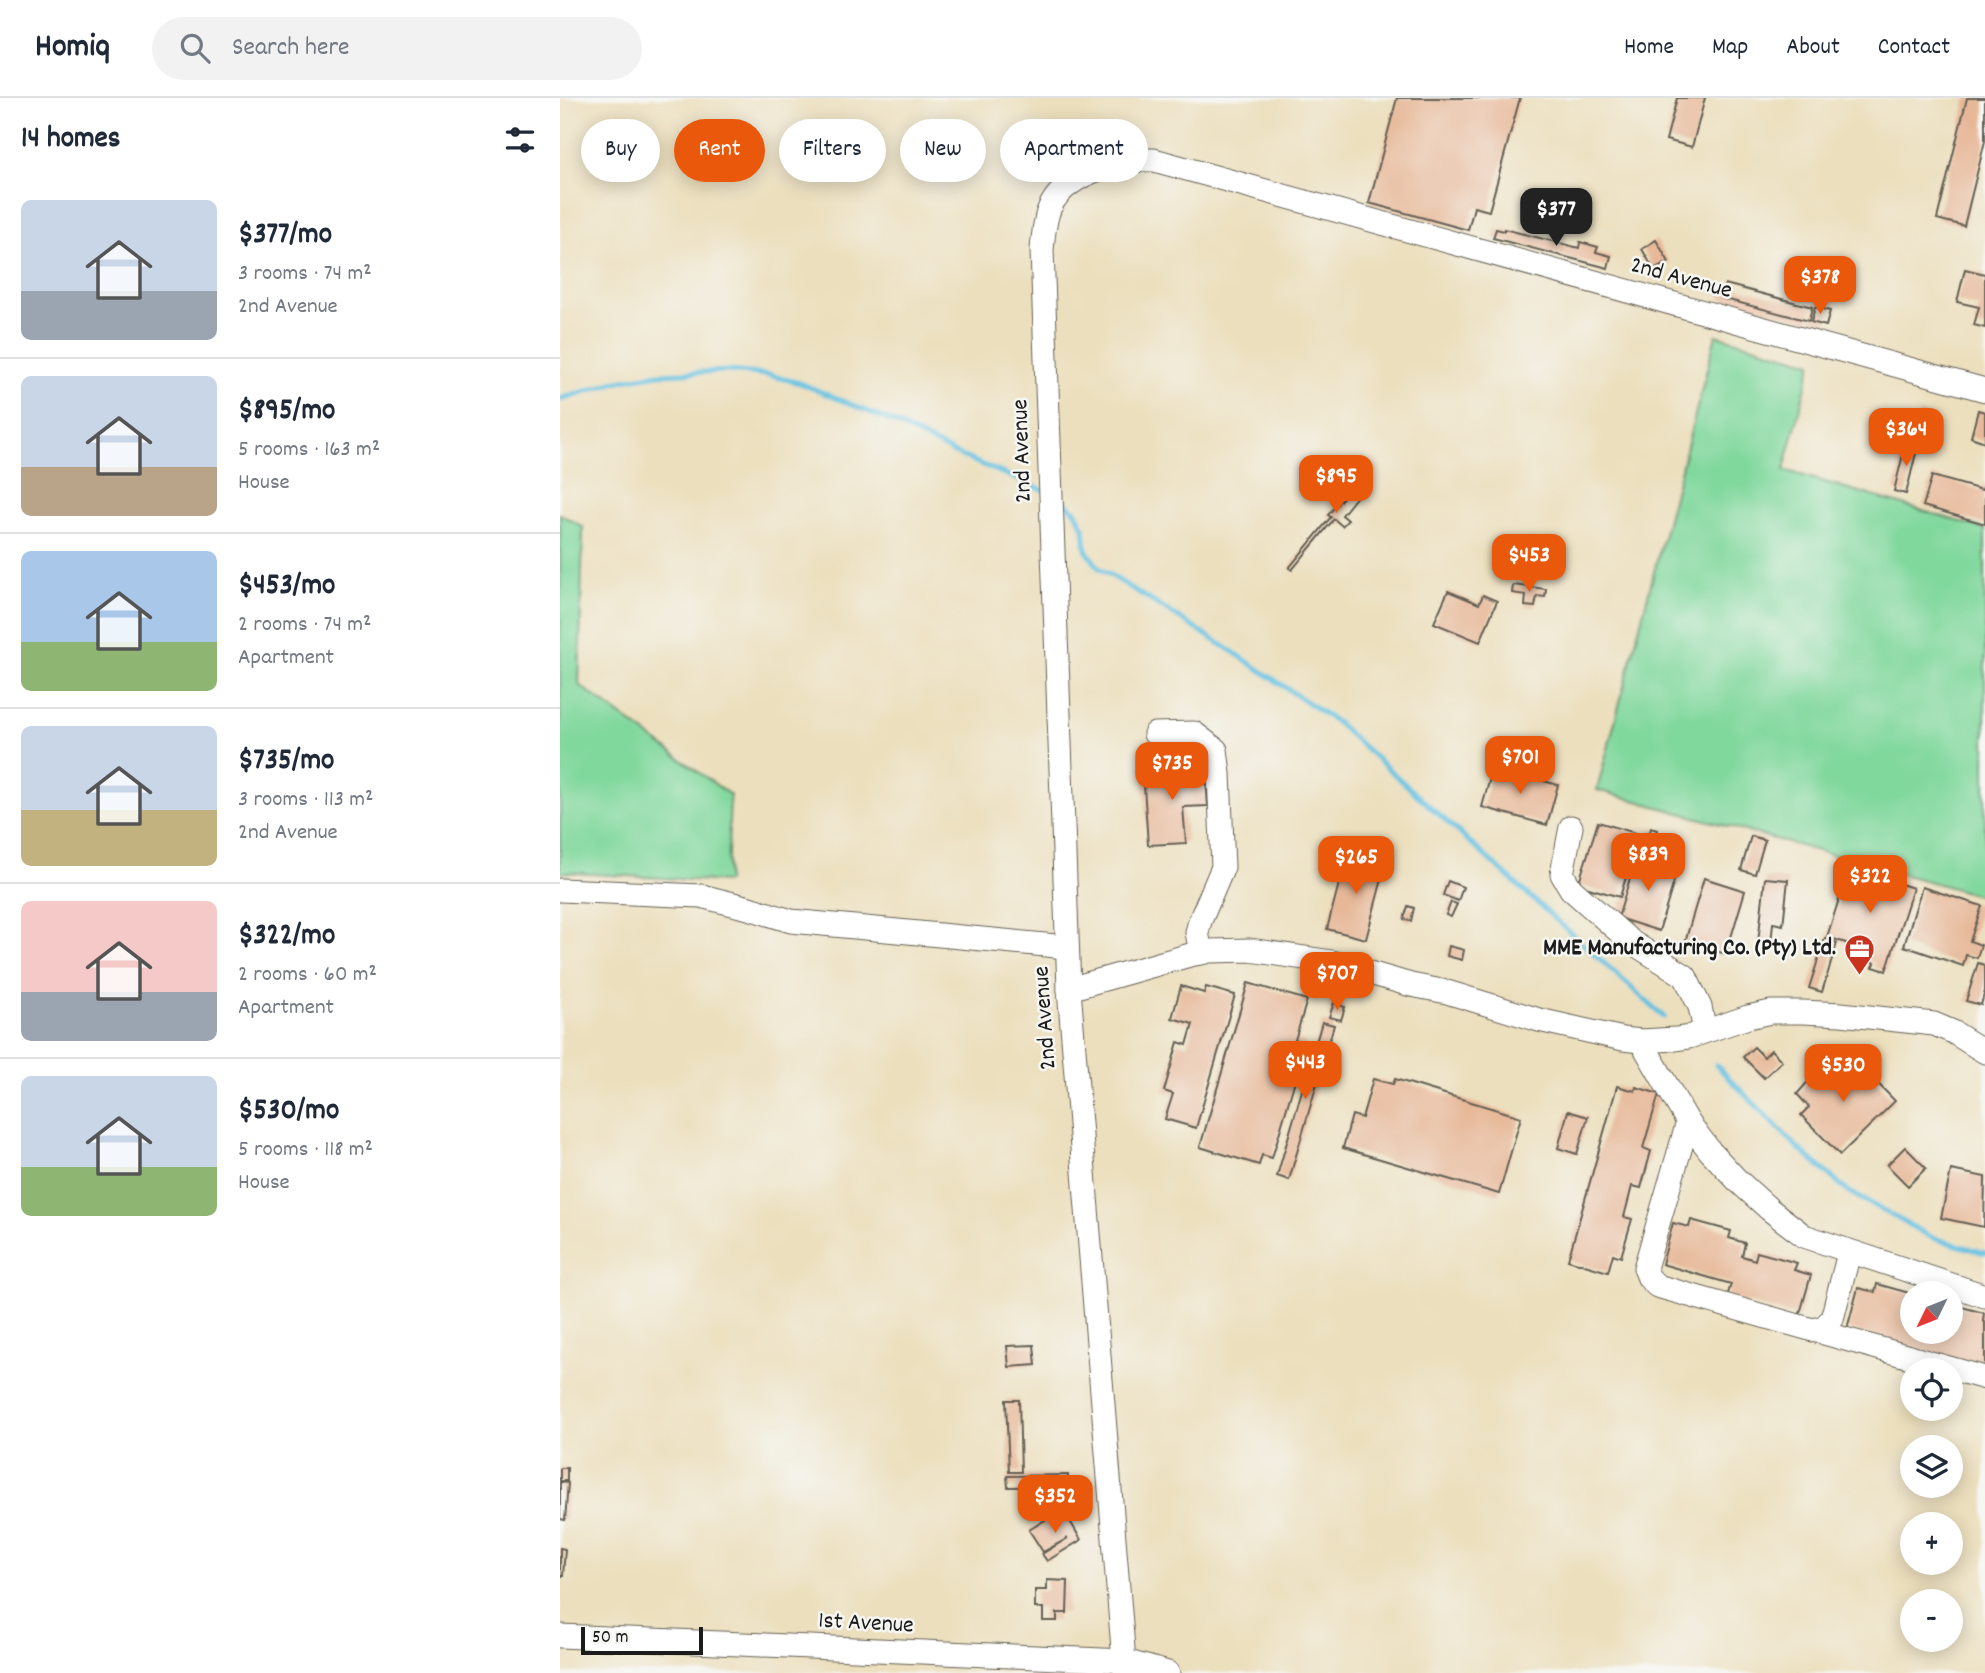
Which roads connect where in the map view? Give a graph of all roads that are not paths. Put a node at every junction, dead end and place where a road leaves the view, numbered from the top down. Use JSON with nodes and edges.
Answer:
{"nodes":[{"id":1,"x":1985,"y":390,"type":"edge"},
{"id":2,"x":1155,"y":734,"type":"dead end"},
{"id":3,"x":1571,"y":827,"type":"dead end"},
{"id":4,"x":560,"y":890,"type":"edge"},
{"id":5,"x":1067,"y":947,"type":"junction"},
{"id":6,"x":1201,"y":953,"type":"junction"},
{"id":7,"x":1069,"y":989,"type":"junction"},
{"id":8,"x":1705,"y":1031,"type":"junction"},
{"id":9,"x":1650,"y":1041,"type":"junction"},
{"id":10,"x":1985,"y":1052,"type":"edge"},
{"id":11,"x":1688,"y":1122,"type":"junction"},
{"id":12,"x":1849,"y":1252,"type":"junction"},
{"id":13,"x":1985,"y":1296,"type":"edge"},
{"id":14,"x":1813,"y":1330,"type":"junction"},
{"id":15,"x":1985,"y":1378,"type":"edge"},
{"id":16,"x":560,"y":1636,"type":"edge"},
{"id":17,"x":1125,"y":1667,"type":"edge"},
{"id":18,"x":1168,"y":1673,"type":"edge"}],
"edges":[{"from":1,"to":5,"type":"street","name":"2nd Avenue"},
{"from":2,"to":6,"type":"street"},
{"from":3,"to":8,"type":"street"},
{"from":4,"to":5,"type":"street"},
{"from":5,"to":7,"type":"street","name":"2nd Avenue"},
{"from":6,"to":7,"type":"street"},
{"from":6,"to":9,"type":"street"},
{"from":7,"to":17,"type":"street","name":"2nd Avenue"},
{"from":8,"to":9,"type":"street"},
{"from":8,"to":10,"type":"street"},
{"from":9,"to":11,"type":"street"},
{"from":11,"to":12,"type":"street"},
{"from":11,"to":14,"type":"street"},
{"from":12,"to":13,"type":"street"},
{"from":12,"to":14,"type":"street"},
{"from":14,"to":15,"type":"street"},
{"from":16,"to":17,"type":"street","name":"1st Avenue"},
{"from":17,"to":18,"type":"street","name":"1st Avenue"}]}
